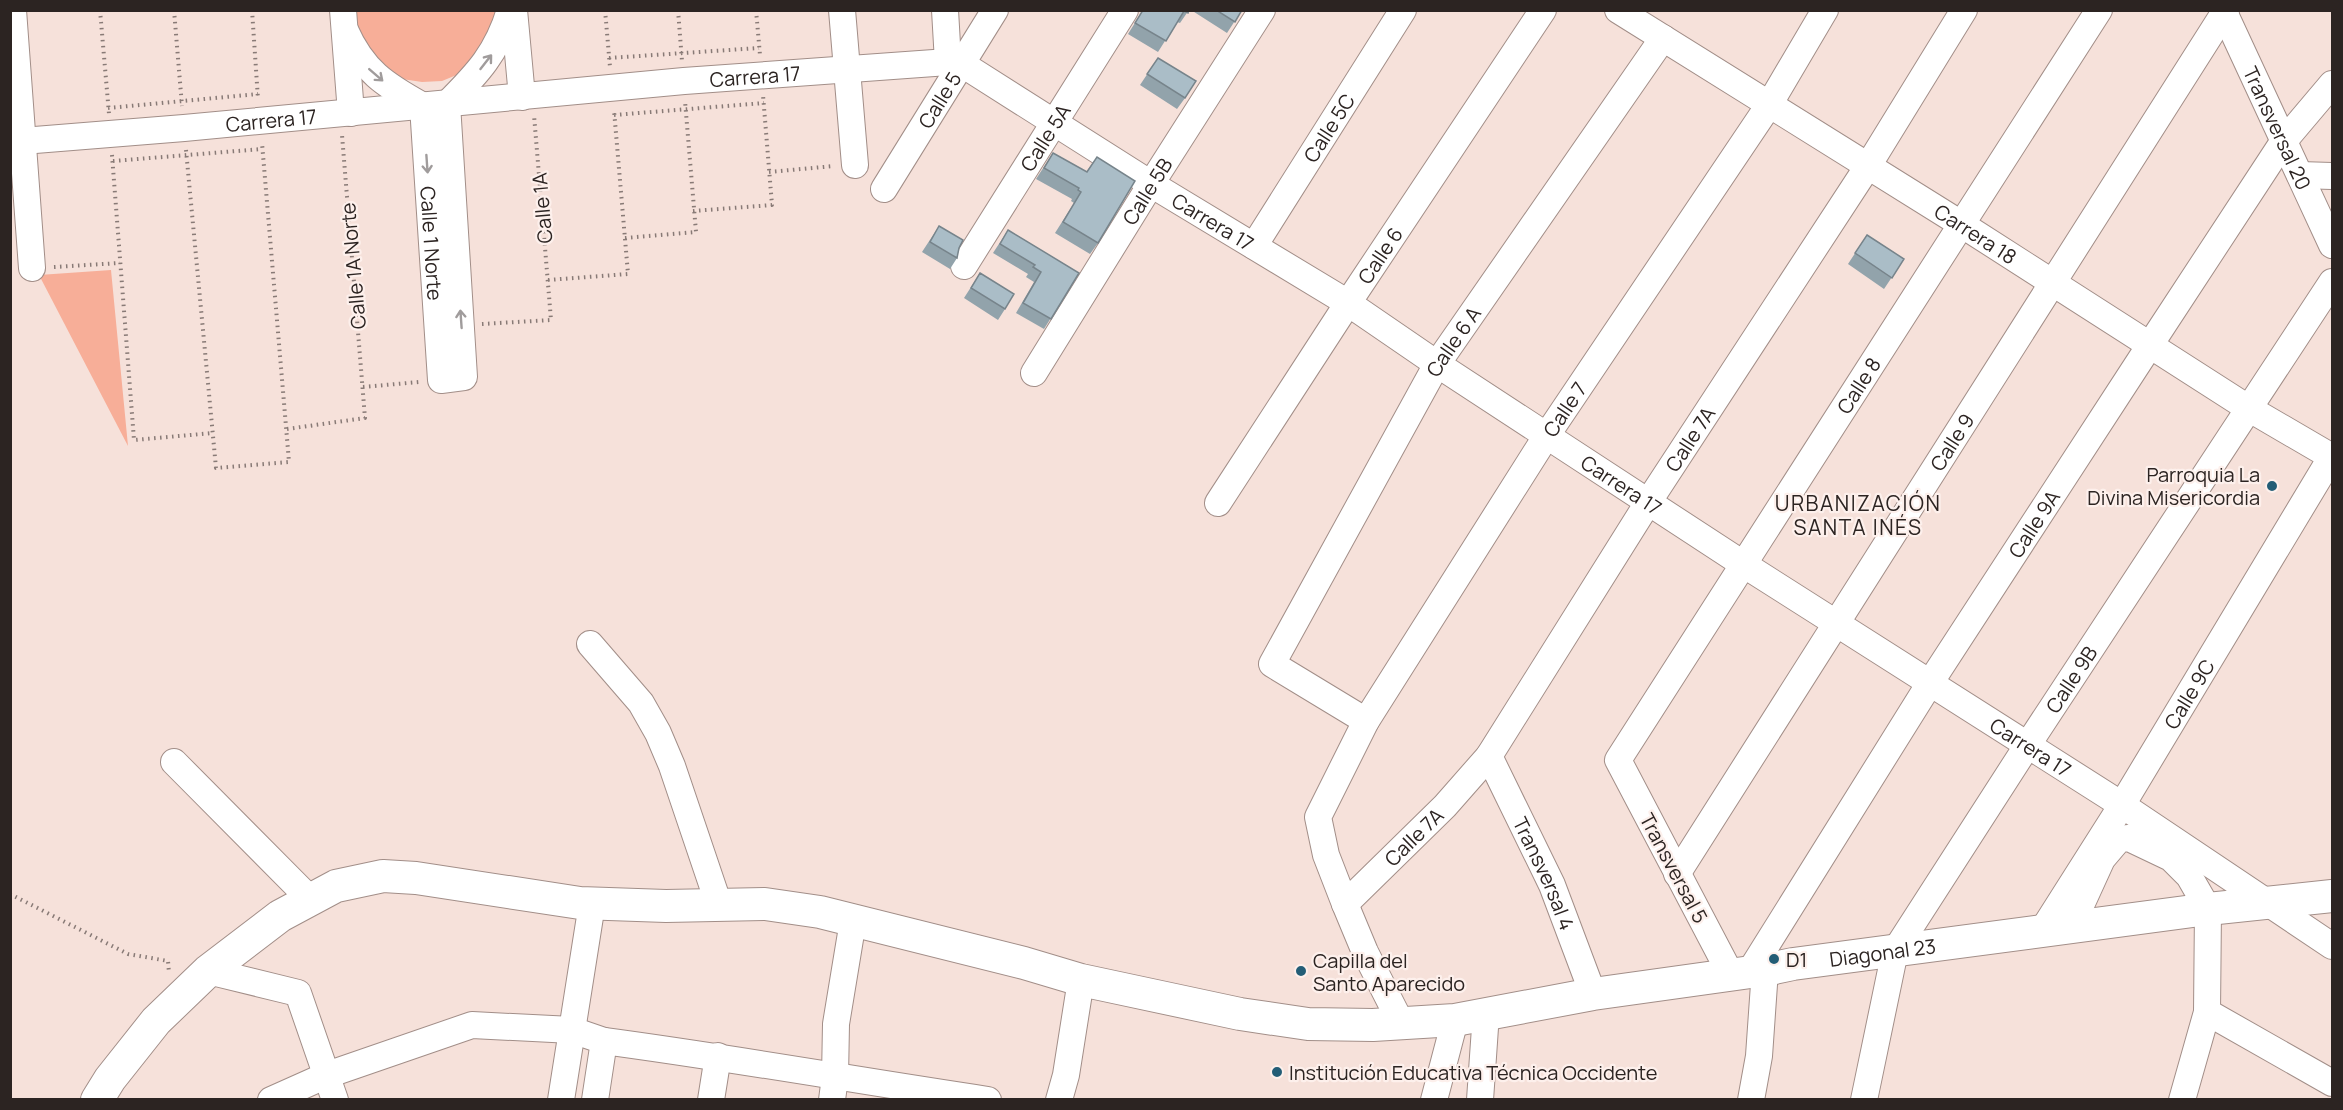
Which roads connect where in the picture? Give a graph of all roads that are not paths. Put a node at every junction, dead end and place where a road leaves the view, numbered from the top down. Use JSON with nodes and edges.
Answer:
{"nodes":[{"id":1,"x":13,"y":10,"type":"edge"},
{"id":2,"x":512,"y":10,"type":"edge"},
{"id":3,"x":842,"y":10,"type":"edge"},
{"id":4,"x":945,"y":10,"type":"edge"},
{"id":5,"x":995,"y":10,"type":"edge"},
{"id":6,"x":1125,"y":10,"type":"edge"},
{"id":7,"x":1262,"y":10,"type":"edge"},
{"id":8,"x":1403,"y":10,"type":"edge"},
{"id":9,"x":1543,"y":10,"type":"edge"},
{"id":10,"x":1618,"y":10,"type":"edge"},
{"id":11,"x":1825,"y":10,"type":"edge"},
{"id":12,"x":1964,"y":10,"type":"edge"},
{"id":13,"x":2099,"y":10,"type":"edge"},
{"id":14,"x":2223,"y":11,"type":"edge"},
{"id":15,"x":344,"y":20,"type":"edge"},
{"id":16,"x":1663,"y":38,"type":"junction"},
{"id":17,"x":955,"y":63,"type":"junction"},
{"id":18,"x":847,"y":68,"type":"junction"},
{"id":19,"x":2332,"y":84,"type":"edge"},
{"id":20,"x":527,"y":97,"type":"junction"},
{"id":21,"x":435,"y":105,"type":"junction"},
{"id":22,"x":1769,"y":105,"type":"junction"},
{"id":23,"x":345,"y":113,"type":"junction"},
{"id":24,"x":1055,"y":122,"type":"junction"},
{"id":25,"x":17,"y":141,"type":"edge"},
{"id":26,"x":2283,"y":142,"type":"junction"},
{"id":27,"x":855,"y":165,"type":"road end"},
{"id":28,"x":1868,"y":166,"type":"junction"},
{"id":29,"x":2300,"y":175,"type":"junction"},
{"id":30,"x":2332,"y":176,"type":"edge"},
{"id":31,"x":1151,"y":184,"type":"junction"},
{"id":32,"x":884,"y":189,"type":"dead end"},
{"id":33,"x":1961,"y":224,"type":"junction"},
{"id":34,"x":2332,"y":245,"type":"edge"},
{"id":35,"x":1254,"y":246,"type":"junction"},
{"id":36,"x":964,"y":266,"type":"dead end"},
{"id":37,"x":32,"y":268,"type":"road end"},
{"id":38,"x":2332,"y":282,"type":"edge"},
{"id":39,"x":2054,"y":284,"type":"junction"},
{"id":40,"x":1348,"y":303,"type":"junction"},
{"id":41,"x":2150,"y":345,"type":"junction"},
{"id":42,"x":1437,"y":364,"type":"junction"},
{"id":43,"x":1034,"y":373,"type":"dead end"},
{"id":44,"x":2248,"y":408,"type":"junction"},
{"id":45,"x":1547,"y":435,"type":"junction"},
{"id":46,"x":2332,"y":456,"type":"edge"},
{"id":47,"x":1649,"y":501,"type":"junction"},
{"id":48,"x":1218,"y":503,"type":"dead end"},
{"id":49,"x":1743,"y":564,"type":"junction"},
{"id":50,"x":1836,"y":623,"type":"junction"},
{"id":51,"x":590,"y":644,"type":"dead end"},
{"id":52,"x":1930,"y":683,"type":"junction"},
{"id":53,"x":1365,"y":721,"type":"junction"},
{"id":54,"x":2027,"y":746,"type":"junction"},
{"id":55,"x":1489,"y":756,"type":"junction"},
{"id":56,"x":1618,"y":760,"type":"joint"},
{"id":57,"x":174,"y":762,"type":"dead end"},
{"id":58,"x":2122,"y":805,"type":"junction"},
{"id":59,"x":1677,"y":874,"type":"junction"},
{"id":60,"x":2332,"y":896,"type":"edge"},
{"id":61,"x":311,"y":900,"type":"junction"},
{"id":62,"x":2265,"y":903,"type":"junction"},
{"id":63,"x":592,"y":904,"type":"junction"},
{"id":64,"x":1345,"y":904,"type":"junction"},
{"id":65,"x":719,"y":905,"type":"junction"},
{"id":66,"x":2208,"y":909,"type":"junction"},
{"id":67,"x":853,"y":921,"type":"junction"},
{"id":68,"x":2056,"y":929,"type":"junction"},
{"id":69,"x":2332,"y":946,"type":"edge"},
{"id":70,"x":1895,"y":951,"type":"junction"},
{"id":71,"x":208,"y":971,"type":"junction"},
{"id":72,"x":1749,"y":973,"type":"junction"},
{"id":73,"x":1081,"y":980,"type":"junction"},
{"id":74,"x":1593,"y":994,"type":"junction"},
{"id":75,"x":2207,"y":1012,"type":"junction"},
{"id":76,"x":1486,"y":1013,"type":"junction"},
{"id":77,"x":1455,"y":1020,"type":"junction"},
{"id":78,"x":1401,"y":1023,"type":"junction"},
{"id":79,"x":572,"y":1030,"type":"junction"},
{"id":80,"x":604,"y":1041,"type":"junction"},
{"id":81,"x":718,"y":1056,"type":"junction"},
{"id":82,"x":327,"y":1075,"type":"junction"},
{"id":83,"x":2332,"y":1083,"type":"edge"},
{"id":84,"x":833,"y":1088,"type":"edge"},
{"id":85,"x":946,"y":1096,"type":"edge"},
{"id":86,"x":2186,"y":1098,"type":"edge"},
{"id":87,"x":97,"y":1100,"type":"edge"},
{"id":88,"x":271,"y":1100,"type":"edge"},
{"id":89,"x":335,"y":1100,"type":"edge"},
{"id":90,"x":561,"y":1100,"type":"edge"},
{"id":91,"x":595,"y":1100,"type":"edge"},
{"id":92,"x":711,"y":1100,"type":"edge"},
{"id":93,"x":988,"y":1100,"type":"edge"},
{"id":94,"x":1059,"y":1100,"type":"edge"},
{"id":95,"x":1434,"y":1100,"type":"edge"},
{"id":96,"x":1480,"y":1100,"type":"edge"},
{"id":97,"x":1751,"y":1100,"type":"edge"},
{"id":98,"x":1864,"y":1100,"type":"edge"}],
"edges":[{"from":1,"to":25,"type":"street"},
{"from":2,"to":20,"type":"street"},
{"from":21,"to":2,"type":"street","one_way":true},
{"from":3,"to":18,"type":"street"},
{"from":4,"to":17,"type":"street"},
{"from":5,"to":17,"type":"street","name":"Calle 5"},
{"from":6,"to":24,"type":"street","name":"Calle 5A"},
{"from":7,"to":31,"type":"street","name":"Calle 5B"},
{"from":8,"to":35,"type":"street","name":"Calle 5C"},
{"from":9,"to":40,"type":"street","name":"Calle 6"},
{"from":10,"to":16,"type":"street","name":"Carrera 18"},
{"from":11,"to":22,"type":"street","name":"Calle 7"},
{"from":12,"to":28,"type":"street","name":"Calle 7A"},
{"from":13,"to":33,"type":"street","name":"Calle 8"},
{"from":14,"to":26,"type":"street","name":"Transversal 20"},
{"from":14,"to":39,"type":"street","name":"Calle 9"},
{"from":15,"to":21,"type":"street","one_way":true},
{"from":15,"to":23,"type":"street"},
{"from":16,"to":22,"type":"street","name":"Carrera 18"},
{"from":16,"to":42,"type":"street","name":"Calle 6 A"},
{"from":17,"to":18,"type":"street","name":"Carrera 17"},
{"from":17,"to":24,"type":"street","name":"Carrera 17"},
{"from":17,"to":32,"type":"street","name":"Calle 5"},
{"from":18,"to":20,"type":"street","name":"Carrera 17"},
{"from":18,"to":27,"type":"street"},
{"from":19,"to":26,"type":"street","name":"Calle 9A"},
{"from":20,"to":21,"type":"street","name":"Carrera 17"},
{"from":21,"to":21,"type":"street","name":"Calle 1 Norte","one_way":true},
{"from":21,"to":23,"type":"street","name":"Carrera 17"},
{"from":22,"to":28,"type":"street","name":"Carrera 18"},
{"from":22,"to":45,"type":"street","name":"Calle 7"},
{"from":23,"to":25,"type":"street","name":"Carrera 17"},
{"from":24,"to":31,"type":"street","name":"Carrera 17"},
{"from":24,"to":36,"type":"street","name":"Calle 5A"},
{"from":25,"to":37,"type":"street"},
{"from":26,"to":29,"type":"street","name":"Transversal 20"},
{"from":26,"to":41,"type":"street","name":"Calle 9A"},
{"from":28,"to":33,"type":"street","name":"Carrera 18"},
{"from":28,"to":47,"type":"street","name":"Calle 7A"},
{"from":29,"to":30,"type":"street"},
{"from":29,"to":34,"type":"street","name":"Transversal 20"},
{"from":31,"to":35,"type":"street","name":"Carrera 17"},
{"from":31,"to":43,"type":"street","name":"Calle 5B"},
{"from":33,"to":39,"type":"street","name":"Carrera 18"},
{"from":33,"to":49,"type":"street","name":"Calle 8"},
{"from":35,"to":40,"type":"street","name":"Carrera 17"},
{"from":38,"to":44,"type":"street","name":"Calle 9B"},
{"from":39,"to":41,"type":"street","name":"Carrera 18"},
{"from":39,"to":50,"type":"street","name":"Calle 9"},
{"from":40,"to":42,"type":"street","name":"Carrera 17"},
{"from":40,"to":48,"type":"street","name":"Calle 6"},
{"from":41,"to":44,"type":"street","name":"Carrera 18"},
{"from":41,"to":52,"type":"street","name":"Calle 9A"},
{"from":42,"to":45,"type":"street","name":"Carrera 17"},
{"from":42,"to":53,"type":"street","name":"Calle 6 A"},
{"from":44,"to":46,"type":"street","name":"Carrera 18"},
{"from":44,"to":54,"type":"street","name":"Calle 9B"},
{"from":45,"to":47,"type":"street","name":"Carrera 17"},
{"from":45,"to":53,"type":"street","name":"Calle 7"},
{"from":46,"to":58,"type":"street","name":"Calle 9C"},
{"from":47,"to":49,"type":"street","name":"Carrera 17"},
{"from":47,"to":55,"type":"street","name":"Calle 7A"},
{"from":49,"to":50,"type":"street","name":"Carrera 17"},
{"from":49,"to":56,"type":"street","name":"Calle 8"},
{"from":50,"to":52,"type":"street","name":"Carrera 17"},
{"from":50,"to":59,"type":"street","name":"Calle 9"},
{"from":51,"to":65,"type":"street"},
{"from":52,"to":54,"type":"street","name":"Carrera 17"},
{"from":52,"to":72,"type":"street","name":"Calle 9A"},
{"from":53,"to":64,"type":"street","name":"Calle 7"},
{"from":54,"to":58,"type":"street","name":"Carrera 17"},
{"from":54,"to":70,"type":"street","name":"Calle 9B"},
{"from":55,"to":64,"type":"street","name":"Calle 7A"},
{"from":55,"to":74,"type":"street","name":"Transversal 4"},
{"from":56,"to":59,"type":"street","name":"Transversal 5"},
{"from":57,"to":61,"type":"street"},
{"from":58,"to":62,"type":"street","name":"Carrera 17"},
{"from":58,"to":68,"type":"street","name":"Calle 9C"},
{"from":59,"to":72,"type":"street","name":"Transversal 5"},
{"from":60,"to":62,"type":"main road","name":"Diagonal 23"},
{"from":61,"to":63,"type":"main road","name":"Diagonal 23"},
{"from":61,"to":71,"type":"main road","name":"Diagonal 23"},
{"from":62,"to":66,"type":"main road","name":"Diagonal 23"},
{"from":62,"to":69,"type":"street","name":"Carrera 17"},
{"from":63,"to":65,"type":"main road","name":"Diagonal 23"},
{"from":63,"to":79,"type":"street"},
{"from":64,"to":78,"type":"street"},
{"from":65,"to":67,"type":"main road","name":"Diagonal 23"},
{"from":66,"to":68,"type":"main road","name":"Diagonal 23"},
{"from":66,"to":68,"type":"street"},
{"from":66,"to":75,"type":"street"},
{"from":67,"to":73,"type":"main road","name":"Diagonal 23"},
{"from":67,"to":84,"type":"street"},
{"from":68,"to":70,"type":"main road","name":"Diagonal 23"},
{"from":70,"to":72,"type":"main road","name":"Diagonal 23"},
{"from":70,"to":98,"type":"street","name":"Calle 9B"},
{"from":71,"to":82,"type":"street"},
{"from":71,"to":87,"type":"main road","name":"Diagonal 23"},
{"from":72,"to":74,"type":"main road","name":"Diagonal 23"},
{"from":72,"to":97,"type":"street"},
{"from":73,"to":78,"type":"main road","name":"Diagonal 23"},
{"from":73,"to":94,"type":"street"},
{"from":74,"to":76,"type":"main road","name":"Diagonal 23"},
{"from":75,"to":83,"type":"street"},
{"from":75,"to":86,"type":"street"},
{"from":76,"to":77,"type":"main road","name":"Diagonal 23"},
{"from":76,"to":96,"type":"street"},
{"from":77,"to":78,"type":"main road","name":"Diagonal 23"},
{"from":77,"to":95,"type":"street"},
{"from":79,"to":80,"type":"street"},
{"from":79,"to":82,"type":"street"},
{"from":79,"to":90,"type":"street"},
{"from":80,"to":81,"type":"street"},
{"from":80,"to":91,"type":"street"},
{"from":81,"to":84,"type":"street"},
{"from":81,"to":92,"type":"street"},
{"from":82,"to":88,"type":"street"},
{"from":82,"to":89,"type":"street"},
{"from":84,"to":85,"type":"street"},
{"from":85,"to":93,"type":"street"}]}
